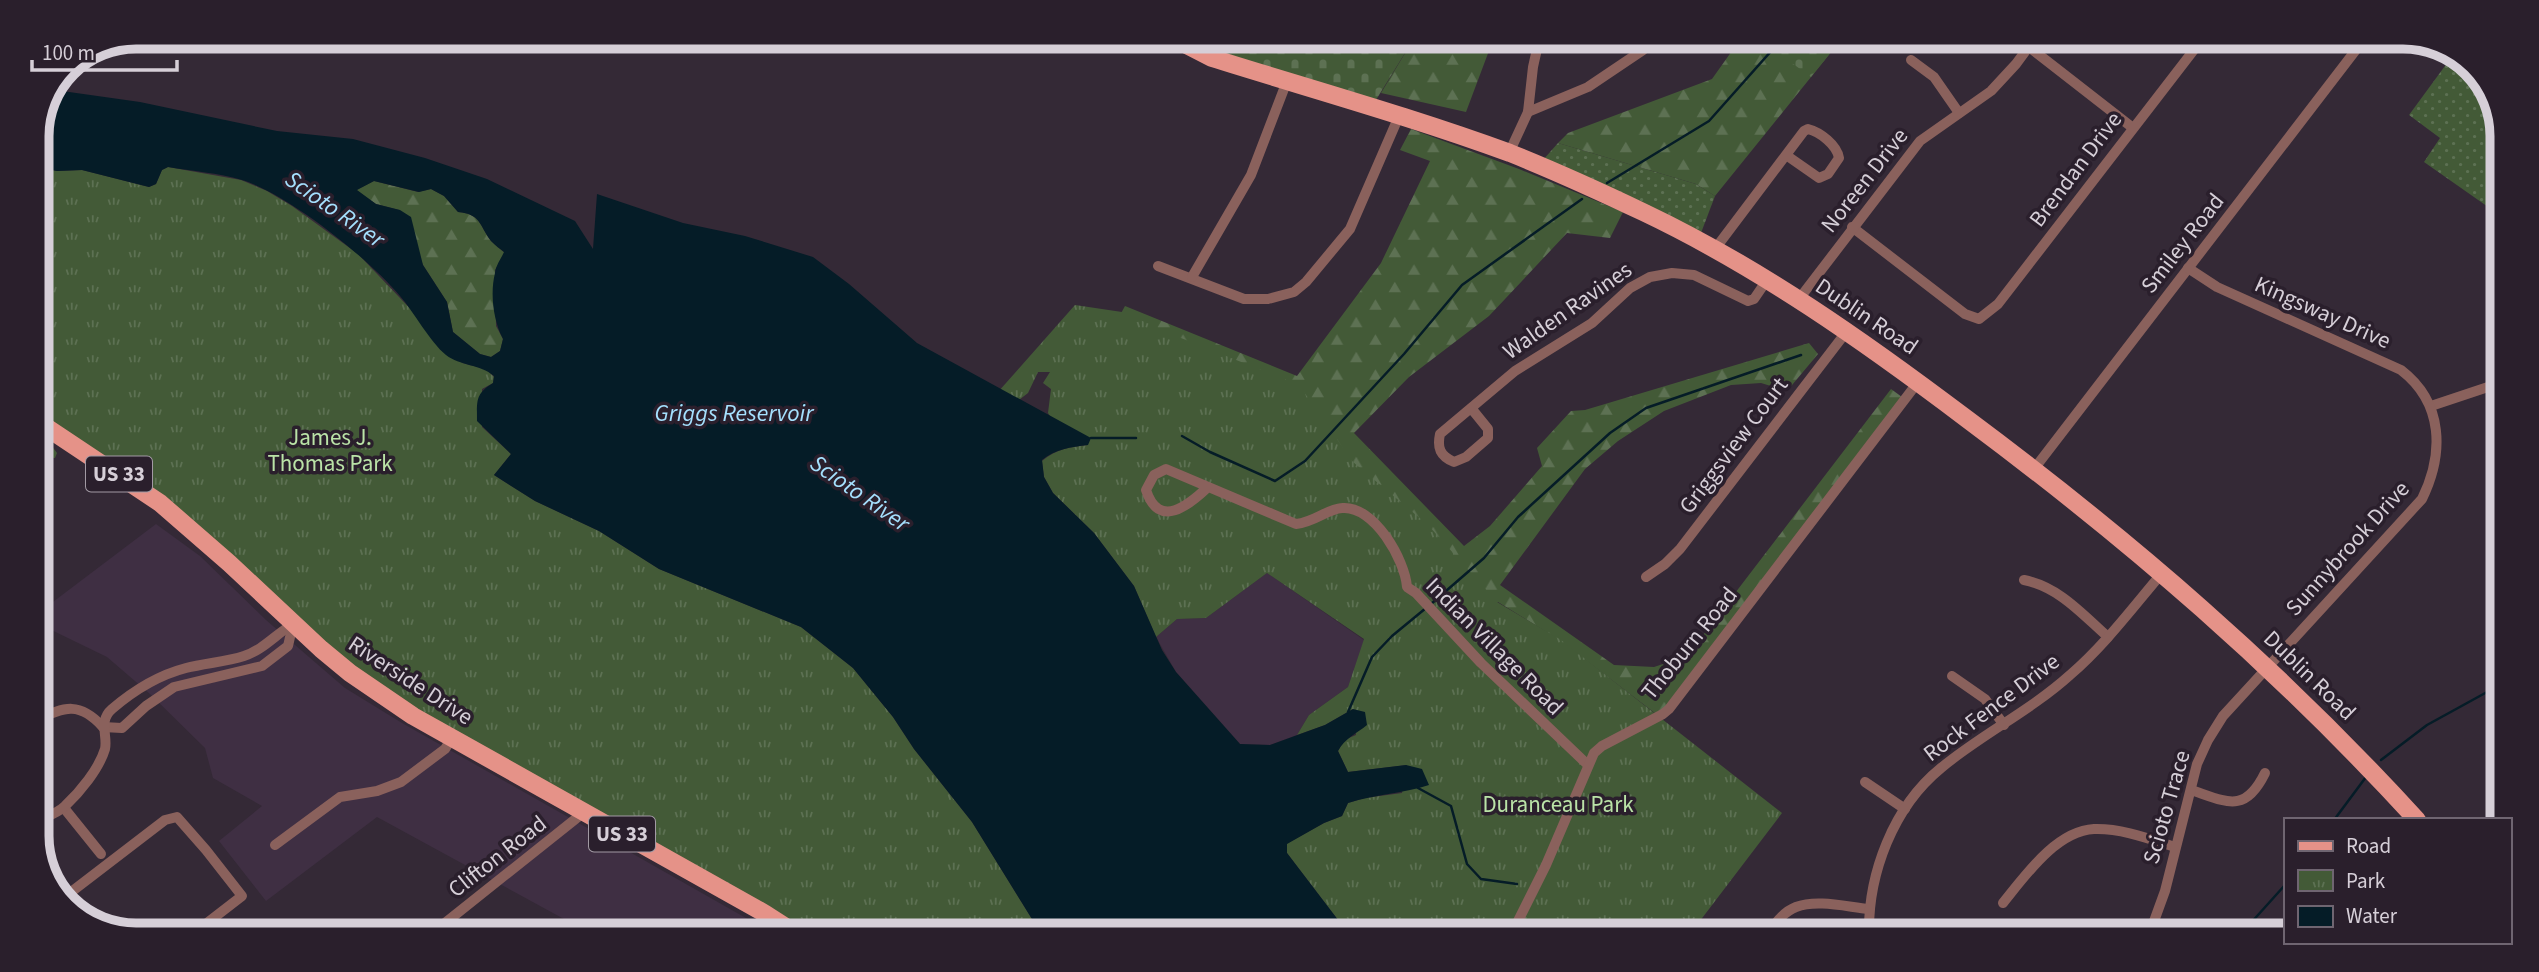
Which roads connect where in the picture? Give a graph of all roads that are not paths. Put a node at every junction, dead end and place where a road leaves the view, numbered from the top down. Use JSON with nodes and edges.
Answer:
{"nodes":[{"id":1,"x":1194,"y":49,"type":"edge"},
{"id":2,"x":1537,"y":49,"type":"edge"},
{"id":3,"x":1644,"y":49,"type":"edge"},
{"id":4,"x":2027,"y":49,"type":"edge"},
{"id":5,"x":2037,"y":49,"type":"edge"},
{"id":6,"x":2195,"y":49,"type":"edge"},
{"id":7,"x":2353,"y":49,"type":"edge"},
{"id":8,"x":1912,"y":60,"type":"dead end"},
{"id":9,"x":1287,"y":81,"type":"junction"},
{"id":10,"x":1528,"y":112,"type":"junction"},
{"id":11,"x":1959,"y":113,"type":"junction"},
{"id":12,"x":1399,"y":116,"type":"junction"},
{"id":13,"x":2133,"y":128,"type":"junction"},
{"id":14,"x":1509,"y":153,"type":"junction"},
{"id":15,"x":1786,"y":155,"type":"junction"},
{"id":16,"x":1852,"y":227,"type":"junction"},
{"id":17,"x":1715,"y":249,"type":"junction"},
{"id":18,"x":1158,"y":267,"type":"dead end"},
{"id":19,"x":2188,"y":268,"type":"junction"},
{"id":20,"x":1192,"y":277,"type":"junction"},
{"id":21,"x":1768,"y":280,"type":"junction"},
{"id":22,"x":1799,"y":299,"type":"junction"},
{"id":23,"x":1847,"y":331,"type":"junction"},
{"id":24,"x":1918,"y":382,"type":"junction"},
{"id":25,"x":2490,"y":386,"type":"edge"},
{"id":26,"x":2431,"y":406,"type":"junction"},
{"id":27,"x":1471,"y":408,"type":"junction"},
{"id":28,"x":49,"y":429,"type":"edge"},
{"id":29,"x":2034,"y":469,"type":"junction"},
{"id":30,"x":1208,"y":487,"type":"junction"},
{"id":31,"x":2163,"y":572,"type":"junction"},
{"id":32,"x":1646,"y":578,"type":"dead end"},
{"id":33,"x":2024,"y":580,"type":"dead end"},
{"id":34,"x":293,"y":624,"type":"junction"},
{"id":35,"x":2108,"y":637,"type":"junction"},
{"id":36,"x":2268,"y":667,"type":"junction"},
{"id":37,"x":1952,"y":676,"type":"dead end"},
{"id":38,"x":49,"y":714,"type":"edge"},
{"id":39,"x":2004,"y":725,"type":"junction"},
{"id":40,"x":103,"y":727,"type":"junction"},
{"id":41,"x":452,"y":738,"type":"junction"},
{"id":42,"x":1588,"y":765,"type":"junction"},
{"id":43,"x":2265,"y":773,"type":"dead end"},
{"id":44,"x":1866,"y":782,"type":"dead end"},
{"id":45,"x":2191,"y":790,"type":"junction"},
{"id":46,"x":64,"y":808,"type":"junction"},
{"id":47,"x":1905,"y":809,"type":"junction"},
{"id":48,"x":583,"y":813,"type":"junction"},
{"id":49,"x":49,"y":815,"type":"edge"},
{"id":50,"x":2415,"y":818,"type":"edge"},
{"id":51,"x":275,"y":845,"type":"dead end"},
{"id":52,"x":2175,"y":847,"type":"junction"},
{"id":53,"x":100,"y":854,"type":"dead end"},
{"id":54,"x":71,"y":893,"type":"edge"},
{"id":55,"x":2003,"y":903,"type":"dead end"},
{"id":56,"x":1869,"y":909,"type":"junction"},
{"id":57,"x":207,"y":923,"type":"edge"},
{"id":58,"x":445,"y":923,"type":"edge"},
{"id":59,"x":779,"y":923,"type":"edge"},
{"id":60,"x":1517,"y":923,"type":"edge"},
{"id":61,"x":1775,"y":923,"type":"edge"},
{"id":62,"x":1869,"y":923,"type":"edge"},
{"id":63,"x":2153,"y":923,"type":"edge"}],
"edges":[{"from":1,"to":9,"type":"main road","name":"Dublin Road"},
{"from":2,"to":10,"type":"street"},
{"from":3,"to":10,"type":"street"},
{"from":4,"to":11,"type":"street","name":"Noreen Drive"},
{"from":5,"to":13,"type":"street"},
{"from":6,"to":13,"type":"street","name":"Brendan Drive"},
{"from":7,"to":19,"type":"street","name":"Smiley Road"},
{"from":8,"to":11,"type":"street"},
{"from":9,"to":12,"type":"main road","name":"Dublin Road"},
{"from":9,"to":20,"type":"street"},
{"from":10,"to":14,"type":"street"},
{"from":11,"to":16,"type":"street","name":"Noreen Drive"},
{"from":12,"to":14,"type":"main road","name":"Dublin Road"},
{"from":12,"to":20,"type":"street"},
{"from":13,"to":16,"type":"street","name":"Brendan Drive"},
{"from":14,"to":17,"type":"main road","name":"Dublin Road"},
{"from":15,"to":15,"type":"street"},
{"from":15,"to":17,"type":"street"},
{"from":16,"to":22,"type":"street","name":"Noreen Drive"},
{"from":17,"to":21,"type":"main road","name":"Dublin Road"},
{"from":18,"to":20,"type":"street"},
{"from":19,"to":26,"type":"street","name":"Kingsway Drive"},
{"from":19,"to":29,"type":"street","name":"Smiley Road"},
{"from":21,"to":22,"type":"main road","name":"Dublin Road"},
{"from":21,"to":27,"type":"street","name":"Walden Ravines"},
{"from":22,"to":23,"type":"main road","name":"Dublin Road"},
{"from":23,"to":24,"type":"main road","name":"Dublin Road"},
{"from":23,"to":32,"type":"street","name":"Griggsview Court"},
{"from":24,"to":29,"type":"main road","name":"Dublin Road"},
{"from":24,"to":42,"type":"street","name":"Thoburn Road"},
{"from":25,"to":26,"type":"street"},
{"from":26,"to":36,"type":"street","name":"Sunnybrook Drive"},
{"from":27,"to":27,"type":"street","name":"Walden Ravines"},
{"from":28,"to":34,"type":"main road","name":"Riverside Drive","number":"US 33"},
{"from":29,"to":31,"type":"main road","name":"Dublin Road"},
{"from":30,"to":30,"type":"street","name":"Indian Village Road"},
{"from":30,"to":42,"type":"street","name":"Indian Village Road"},
{"from":31,"to":35,"type":"street","name":"Rock Fence Drive"},
{"from":31,"to":36,"type":"main road","name":"Dublin Road"},
{"from":33,"to":35,"type":"street"},
{"from":34,"to":40,"type":"street"},
{"from":34,"to":40,"type":"street"},
{"from":34,"to":41,"type":"main road","name":"Riverside Drive","number":"US 33"},
{"from":35,"to":39,"type":"street","name":"Rock Fence Drive"},
{"from":36,"to":45,"type":"street","name":"Scioto Trace"},
{"from":36,"to":50,"type":"main road","name":"Dublin Road"},
{"from":37,"to":39,"type":"street"},
{"from":38,"to":40,"type":"street"},
{"from":39,"to":47,"type":"street","name":"Rock Fence Drive"},
{"from":40,"to":46,"type":"street"},
{"from":41,"to":48,"type":"main road","name":"Riverside Drive","number":"US 33"},
{"from":41,"to":51,"type":"street"},
{"from":42,"to":60,"type":"street","name":"Thoburn Road"},
{"from":43,"to":45,"type":"street"},
{"from":44,"to":47,"type":"street"},
{"from":45,"to":52,"type":"street","name":"Scioto Trace"},
{"from":46,"to":49,"type":"street"},
{"from":46,"to":53,"type":"street"},
{"from":47,"to":56,"type":"street","name":"Rock Fence Drive"},
{"from":48,"to":58,"type":"street","name":"Clifton Road"},
{"from":48,"to":59,"type":"main road","name":"Riverside Drive","number":"US 33"},
{"from":52,"to":55,"type":"street"},
{"from":52,"to":63,"type":"street","name":"Scioto Trace"},
{"from":54,"to":57,"type":"street"},
{"from":56,"to":61,"type":"street"},
{"from":56,"to":62,"type":"street","name":"Rock Fence Drive"}]}
